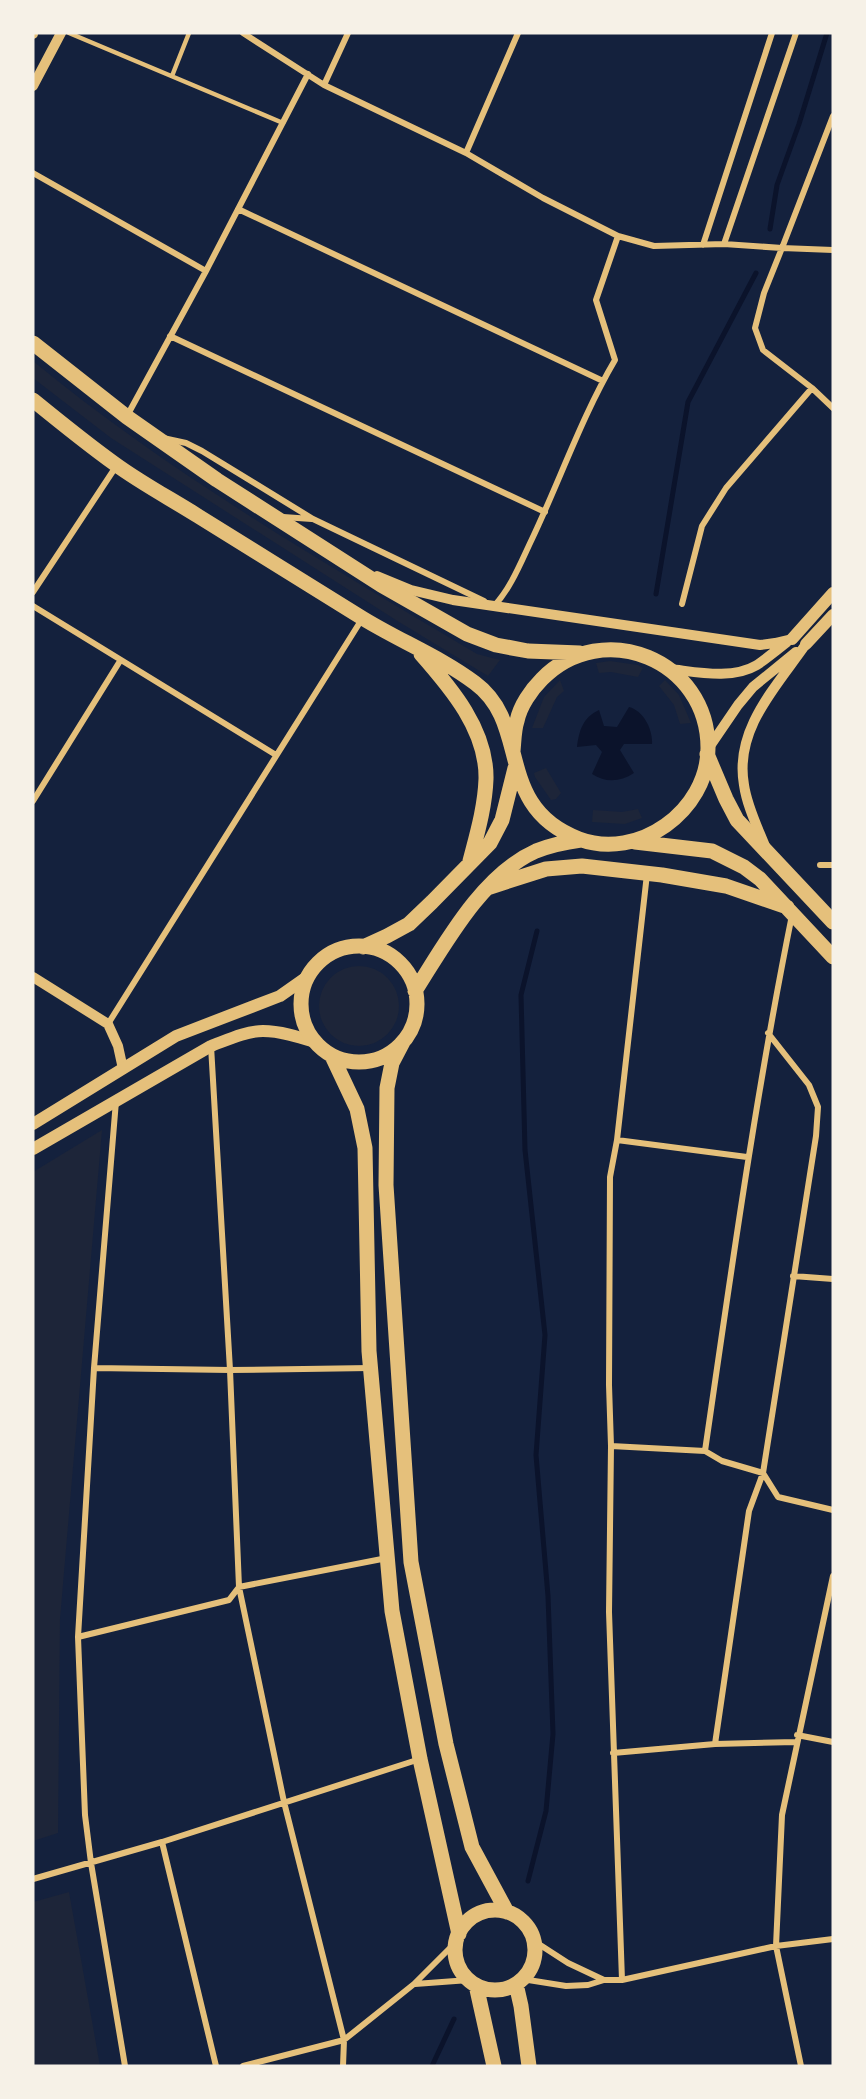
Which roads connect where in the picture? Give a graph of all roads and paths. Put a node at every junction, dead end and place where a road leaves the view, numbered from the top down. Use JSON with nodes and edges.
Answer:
{"nodes":[{"id":1,"x":61,"y":33,"type":"edge"},
{"id":2,"x":69,"y":33,"type":"edge"},
{"id":3,"x":189,"y":33,"type":"edge"},
{"id":4,"x":243,"y":33,"type":"edge"},
{"id":5,"x":348,"y":33,"type":"edge"},
{"id":6,"x":518,"y":33,"type":"edge"},
{"id":7,"x":772,"y":33,"type":"edge"},
{"id":8,"x":796,"y":33,"type":"edge"},
{"id":9,"x":308,"y":74,"type":"junction"},
{"id":10,"x":172,"y":76,"type":"junction"},
{"id":11,"x":33,"y":86,"type":"edge"},
{"id":12,"x":324,"y":86,"type":"junction"},
{"id":13,"x":833,"y":116,"type":"edge"},
{"id":14,"x":283,"y":123,"type":"junction"},
{"id":15,"x":466,"y":153,"type":"junction"},
{"id":16,"x":33,"y":173,"type":"edge"},
{"id":17,"x":238,"y":209,"type":"junction"},
{"id":18,"x":618,"y":236,"type":"junction"},
{"id":19,"x":724,"y":244,"type":"junction"},
{"id":20,"x":703,"y":245,"type":"junction"},
{"id":21,"x":782,"y":248,"type":"junction"},
{"id":22,"x":833,"y":250,"type":"edge"},
{"id":23,"x":206,"y":271,"type":"junction"},
{"id":24,"x":170,"y":336,"type":"junction"},
{"id":25,"x":33,"y":343,"type":"edge"},
{"id":26,"x":603,"y":381,"type":"junction"},
{"id":27,"x":812,"y":388,"type":"junction"},
{"id":28,"x":33,"y":400,"type":"edge"},
{"id":29,"x":833,"y":408,"type":"edge"},
{"id":30,"x":127,"y":417,"type":"junction"},
{"id":31,"x":156,"y":437,"type":"junction"},
{"id":32,"x":117,"y":465,"type":"junction"},
{"id":33,"x":545,"y":512,"type":"junction"},
{"id":34,"x":274,"y":517,"type":"junction"},
{"id":35,"x":313,"y":519,"type":"junction"},
{"id":36,"x":350,"y":565,"type":"junction"},
{"id":37,"x":33,"y":592,"type":"edge"},
{"id":38,"x":833,"y":593,"type":"edge"},
{"id":39,"x":682,"y":604,"type":"dead end"},
{"id":40,"x":33,"y":606,"type":"edge"},
{"id":41,"x":494,"y":606,"type":"junction"},
{"id":42,"x":833,"y":615,"type":"edge"},
{"id":43,"x":362,"y":618,"type":"junction"},
{"id":44,"x":792,"y":639,"type":"junction"},
{"id":45,"x":806,"y":644,"type":"junction"},
{"id":46,"x":415,"y":647,"type":"junction"},
{"id":47,"x":583,"y":653,"type":"junction"},
{"id":48,"x":120,"y":661,"type":"junction"},
{"id":49,"x":670,"y":669,"type":"junction"},
{"id":50,"x":513,"y":751,"type":"junction"},
{"id":51,"x":707,"y":752,"type":"junction"},
{"id":52,"x":276,"y":755,"type":"junction"},
{"id":53,"x":515,"y":768,"type":"junction"},
{"id":54,"x":33,"y":801,"type":"edge"},
{"id":55,"x":581,"y":840,"type":"junction"},
{"id":56,"x":632,"y":842,"type":"junction"},
{"id":57,"x":769,"y":855,"type":"junction"},
{"id":58,"x":470,"y":863,"type":"junction"},
{"id":59,"x":820,"y":865,"type":"dead end"},
{"id":60,"x":833,"y":865,"type":"edge"},
{"id":61,"x":646,"y":873,"type":"junction"},
{"id":62,"x":487,"y":888,"type":"junction"},
{"id":63,"x":789,"y":911,"type":"junction"},
{"id":64,"x":833,"y":922,"type":"edge"},
{"id":65,"x":363,"y":947,"type":"junction"},
{"id":66,"x":833,"y":957,"type":"edge"},
{"id":67,"x":33,"y":977,"type":"edge"},
{"id":68,"x":307,"y":977,"type":"junction"},
{"id":69,"x":415,"y":991,"type":"junction"},
{"id":70,"x":108,"y":1024,"type":"junction"},
{"id":71,"x":768,"y":1033,"type":"junction"},
{"id":72,"x":315,"y":1042,"type":"junction"},
{"id":73,"x":403,"y":1042,"type":"junction"},
{"id":74,"x":211,"y":1046,"type":"junction"},
{"id":75,"x":332,"y":1056,"type":"junction"},
{"id":76,"x":123,"y":1069,"type":"junction"},
{"id":77,"x":116,"y":1100,"type":"junction"},
{"id":78,"x":33,"y":1124,"type":"edge"},
{"id":79,"x":617,"y":1140,"type":"junction"},
{"id":80,"x":33,"y":1149,"type":"edge"},
{"id":81,"x":747,"y":1157,"type":"junction"},
{"id":82,"x":793,"y":1276,"type":"junction"},
{"id":83,"x":833,"y":1279,"type":"edge"},
{"id":84,"x":94,"y":1368,"type":"junction"},
{"id":85,"x":370,"y":1368,"type":"junction"},
{"id":86,"x":230,"y":1370,"type":"junction"},
{"id":87,"x":611,"y":1446,"type":"junction"},
{"id":88,"x":705,"y":1451,"type":"junction"},
{"id":89,"x":763,"y":1473,"type":"junction"},
{"id":90,"x":833,"y":1510,"type":"edge"},
{"id":91,"x":387,"y":1558,"type":"junction"},
{"id":92,"x":833,"y":1576,"type":"edge"},
{"id":93,"x":239,"y":1587,"type":"junction"},
{"id":94,"x":831,"y":1587,"type":"edge"},
{"id":95,"x":78,"y":1636,"type":"junction"},
{"id":96,"x":796,"y":1739,"type":"junction"},
{"id":97,"x":833,"y":1742,"type":"edge"},
{"id":98,"x":715,"y":1744,"type":"junction"},
{"id":99,"x":613,"y":1753,"type":"junction"},
{"id":100,"x":420,"y":1759,"type":"junction"},
{"id":101,"x":284,"y":1802,"type":"junction"},
{"id":102,"x":162,"y":1842,"type":"junction"},
{"id":103,"x":91,"y":1863,"type":"junction"},
{"id":104,"x":33,"y":1879,"type":"edge"},
{"id":105,"x":507,"y":1912,"type":"junction"},
{"id":106,"x":458,"y":1938,"type":"junction"},
{"id":107,"x":833,"y":1939,"type":"edge"},
{"id":108,"x":534,"y":1941,"type":"junction"},
{"id":109,"x":776,"y":1946,"type":"junction"},
{"id":110,"x":604,"y":1980,"type":"junction"},
{"id":111,"x":622,"y":1980,"type":"junction"},
{"id":112,"x":473,"y":1982,"type":"junction"},
{"id":113,"x":519,"y":1982,"type":"junction"},
{"id":114,"x":414,"y":1984,"type":"junction"},
{"id":115,"x":344,"y":2040,"type":"junction"},
{"id":116,"x":125,"y":2066,"type":"edge"},
{"id":117,"x":216,"y":2066,"type":"edge"},
{"id":118,"x":243,"y":2066,"type":"edge"},
{"id":119,"x":343,"y":2066,"type":"edge"},
{"id":120,"x":494,"y":2066,"type":"edge"},
{"id":121,"x":529,"y":2066,"type":"edge"},
{"id":122,"x":801,"y":2066,"type":"edge"}],
"edges":[{"from":1,"to":11,"type":"street"},
{"from":2,"to":10,"type":"lane"},
{"from":3,"to":10,"type":"lane"},
{"from":4,"to":9,"type":"street"},
{"from":5,"to":12,"type":"street"},
{"from":6,"to":15,"type":"street"},
{"from":7,"to":20,"type":"street"},
{"from":8,"to":19,"type":"street"},
{"from":9,"to":12,"type":"street"},
{"from":9,"to":14,"type":"street"},
{"from":10,"to":14,"type":"lane"},
{"from":12,"to":15,"type":"street"},
{"from":13,"to":21,"type":"street"},
{"from":14,"to":17,"type":"street"},
{"from":15,"to":18,"type":"street"},
{"from":16,"to":23,"type":"street"},
{"from":17,"to":23,"type":"street"},
{"from":17,"to":26,"type":"street"},
{"from":18,"to":20,"type":"street"},
{"from":18,"to":26,"type":"street"},
{"from":19,"to":20,"type":"street"},
{"from":19,"to":21,"type":"street"},
{"from":21,"to":22,"type":"street"},
{"from":21,"to":27,"type":"street"},
{"from":23,"to":24,"type":"street"},
{"from":24,"to":30,"type":"street"},
{"from":24,"to":33,"type":"street"},
{"from":25,"to":30,"type":"main road"},
{"from":26,"to":33,"type":"street"},
{"from":27,"to":29,"type":"street"},
{"from":27,"to":39,"type":"street"},
{"from":28,"to":32,"type":"main road"},
{"from":30,"to":31,"type":"main road"},
{"from":31,"to":34,"type":"main road"},
{"from":31,"to":35,"type":"street"},
{"from":32,"to":37,"type":"street"},
{"from":32,"to":43,"type":"main road"},
{"from":33,"to":41,"type":"street"},
{"from":34,"to":35,"type":"street"},
{"from":34,"to":36,"type":"main road"},
{"from":35,"to":41,"type":"street"},
{"from":36,"to":41,"type":"street"},
{"from":36,"to":47,"type":"main road"},
{"from":38,"to":44,"type":"main road"},
{"from":40,"to":48,"type":"street"},
{"from":41,"to":44,"type":"street"},
{"from":42,"to":45,"type":"main road"},
{"from":43,"to":46,"type":"main road"},
{"from":43,"to":52,"type":"street"},
{"from":44,"to":49,"type":"street"},
{"from":45,"to":51,"type":"street"},
{"from":45,"to":57,"type":"street"},
{"from":46,"to":50,"type":"main road"},
{"from":46,"to":58,"type":"main road"},
{"from":47,"to":49,"type":"main road"},
{"from":47,"to":50,"type":"main road"},
{"from":48,"to":52,"type":"street"},
{"from":48,"to":54,"type":"street"},
{"from":49,"to":51,"type":"main road"},
{"from":50,"to":53,"type":"main road"},
{"from":51,"to":56,"type":"main road"},
{"from":51,"to":57,"type":"main road"},
{"from":52,"to":70,"type":"street"},
{"from":53,"to":55,"type":"main road"},
{"from":53,"to":58,"type":"main road"},
{"from":55,"to":56,"type":"main road"},
{"from":55,"to":62,"type":"main road"},
{"from":56,"to":63,"type":"main road"},
{"from":57,"to":64,"type":"main road"},
{"from":58,"to":65,"type":"main road"},
{"from":59,"to":60,"type":"street"},
{"from":61,"to":62,"type":"main road"},
{"from":61,"to":63,"type":"main road"},
{"from":61,"to":79,"type":"street"},
{"from":62,"to":69,"type":"main road"},
{"from":63,"to":66,"type":"main road"},
{"from":63,"to":71,"type":"street"},
{"from":65,"to":68,"type":"main road"},
{"from":65,"to":69,"type":"main road"},
{"from":67,"to":70,"type":"street"},
{"from":68,"to":72,"type":"main road"},
{"from":68,"to":76,"type":"main road"},
{"from":69,"to":73,"type":"main road"},
{"from":70,"to":76,"type":"street"},
{"from":71,"to":81,"type":"street"},
{"from":71,"to":82,"type":"street"},
{"from":72,"to":74,"type":"main road"},
{"from":72,"to":75,"type":"main road"},
{"from":73,"to":75,"type":"main road"},
{"from":73,"to":105,"type":"main road"},
{"from":74,"to":77,"type":"main road"},
{"from":74,"to":86,"type":"street"},
{"from":75,"to":85,"type":"main road"},
{"from":76,"to":78,"type":"main road"},
{"from":77,"to":80,"type":"main road"},
{"from":77,"to":84,"type":"street"},
{"from":79,"to":81,"type":"street"},
{"from":79,"to":87,"type":"street"},
{"from":81,"to":88,"type":"street"},
{"from":82,"to":83,"type":"street"},
{"from":82,"to":89,"type":"street"},
{"from":84,"to":86,"type":"street"},
{"from":84,"to":95,"type":"street"},
{"from":85,"to":86,"type":"street"},
{"from":85,"to":91,"type":"main road"},
{"from":86,"to":93,"type":"street"},
{"from":87,"to":88,"type":"street"},
{"from":87,"to":99,"type":"street"},
{"from":88,"to":89,"type":"street"},
{"from":89,"to":90,"type":"street"},
{"from":89,"to":98,"type":"street"},
{"from":91,"to":93,"type":"street"},
{"from":91,"to":100,"type":"main road"},
{"from":92,"to":94,"type":"street"},
{"from":93,"to":95,"type":"street"},
{"from":93,"to":101,"type":"street"},
{"from":94,"to":96,"type":"street"},
{"from":95,"to":103,"type":"street"},
{"from":96,"to":97,"type":"street"},
{"from":96,"to":98,"type":"street"},
{"from":96,"to":109,"type":"street"},
{"from":98,"to":99,"type":"street"},
{"from":99,"to":111,"type":"street"},
{"from":100,"to":101,"type":"street"},
{"from":100,"to":106,"type":"main road"},
{"from":101,"to":102,"type":"street"},
{"from":101,"to":115,"type":"street"},
{"from":102,"to":103,"type":"street"},
{"from":102,"to":117,"type":"street"},
{"from":103,"to":104,"type":"street"},
{"from":103,"to":116,"type":"street"},
{"from":105,"to":106,"type":"main road"},
{"from":105,"to":108,"type":"main road"},
{"from":106,"to":112,"type":"main road"},
{"from":106,"to":114,"type":"street"},
{"from":107,"to":109,"type":"street"},
{"from":108,"to":110,"type":"street"},
{"from":108,"to":113,"type":"main road"},
{"from":109,"to":111,"type":"street"},
{"from":109,"to":122,"type":"street"},
{"from":110,"to":111,"type":"street"},
{"from":110,"to":113,"type":"street"},
{"from":112,"to":113,"type":"main road"},
{"from":112,"to":114,"type":"street"},
{"from":112,"to":120,"type":"main road"},
{"from":113,"to":121,"type":"main road"},
{"from":114,"to":115,"type":"street"},
{"from":115,"to":118,"type":"street"},
{"from":115,"to":119,"type":"street"}]}
